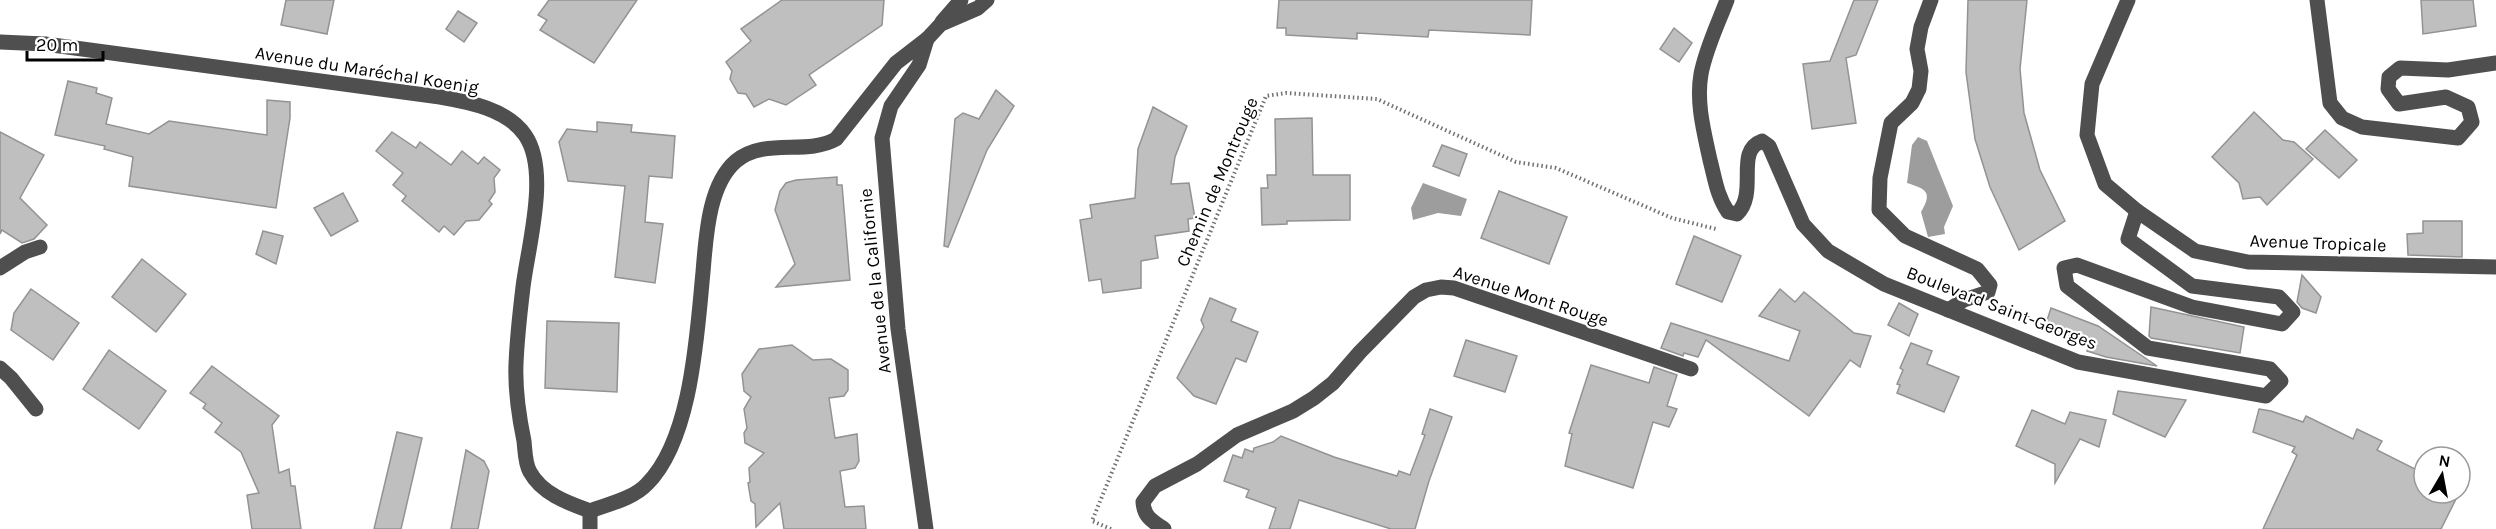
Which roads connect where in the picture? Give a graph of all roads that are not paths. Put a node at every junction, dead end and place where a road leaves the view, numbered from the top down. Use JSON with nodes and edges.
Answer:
{"nodes":[{"id":1,"x":961,"y":0,"type":"edge"},
{"id":2,"x":987,"y":0,"type":"edge"},
{"id":3,"x":1727,"y":0,"type":"edge"},
{"id":4,"x":1931,"y":0,"type":"edge"},
{"id":5,"x":2128,"y":0,"type":"edge"},
{"id":6,"x":2317,"y":0,"type":"edge"},
{"id":7,"x":940,"y":24,"type":"junction"},
{"id":8,"x":927,"y":39,"type":"junction"},
{"id":9,"x":0,"y":42,"type":"edge"},
{"id":10,"x":2496,"y":63,"type":"edge"},
{"id":11,"x":2137,"y":211,"type":"junction"},
{"id":12,"x":40,"y":247,"type":"dead end"},
{"id":13,"x":2496,"y":267,"type":"edge"},
{"id":14,"x":0,"y":268,"type":"edge"},
{"id":15,"x":1948,"y":310,"type":"junction"},
{"id":16,"x":0,"y":368,"type":"edge"},
{"id":17,"x":1691,"y":369,"type":"dead end"},
{"id":18,"x":36,"y":409,"type":"dead end"},
{"id":19,"x":590,"y":511,"type":"junction"},
{"id":20,"x":590,"y":529,"type":"edge"},
{"id":21,"x":926,"y":529,"type":"edge"},
{"id":22,"x":1164,"y":529,"type":"edge"}],
"edges":[{"from":1,"to":7,"type":"street"},
{"from":2,"to":7,"type":"street"},
{"from":3,"to":15,"type":"street","name":"Boulevard Saint-Georges"},
{"from":4,"to":15,"type":"street"},
{"from":5,"to":11,"type":"street","name":"Avenue Tropicale"},
{"from":6,"to":10,"type":"street"},
{"from":7,"to":8,"type":"street"},
{"from":8,"to":19,"type":"street"},
{"from":8,"to":21,"type":"street","name":"Avenue de la Californie"},
{"from":9,"to":19,"type":"street","name":"Avenue du Maréchal Koenig"},
{"from":11,"to":13,"type":"street","name":"Avenue Tropicale"},
{"from":11,"to":15,"type":"street","name":"Boulevard Saint-Georges"},
{"from":12,"to":14,"type":"street"},
{"from":16,"to":18,"type":"street"},
{"from":17,"to":22,"type":"street","name":"Avenue Mont Rouge"},
{"from":19,"to":20,"type":"street"}]}
